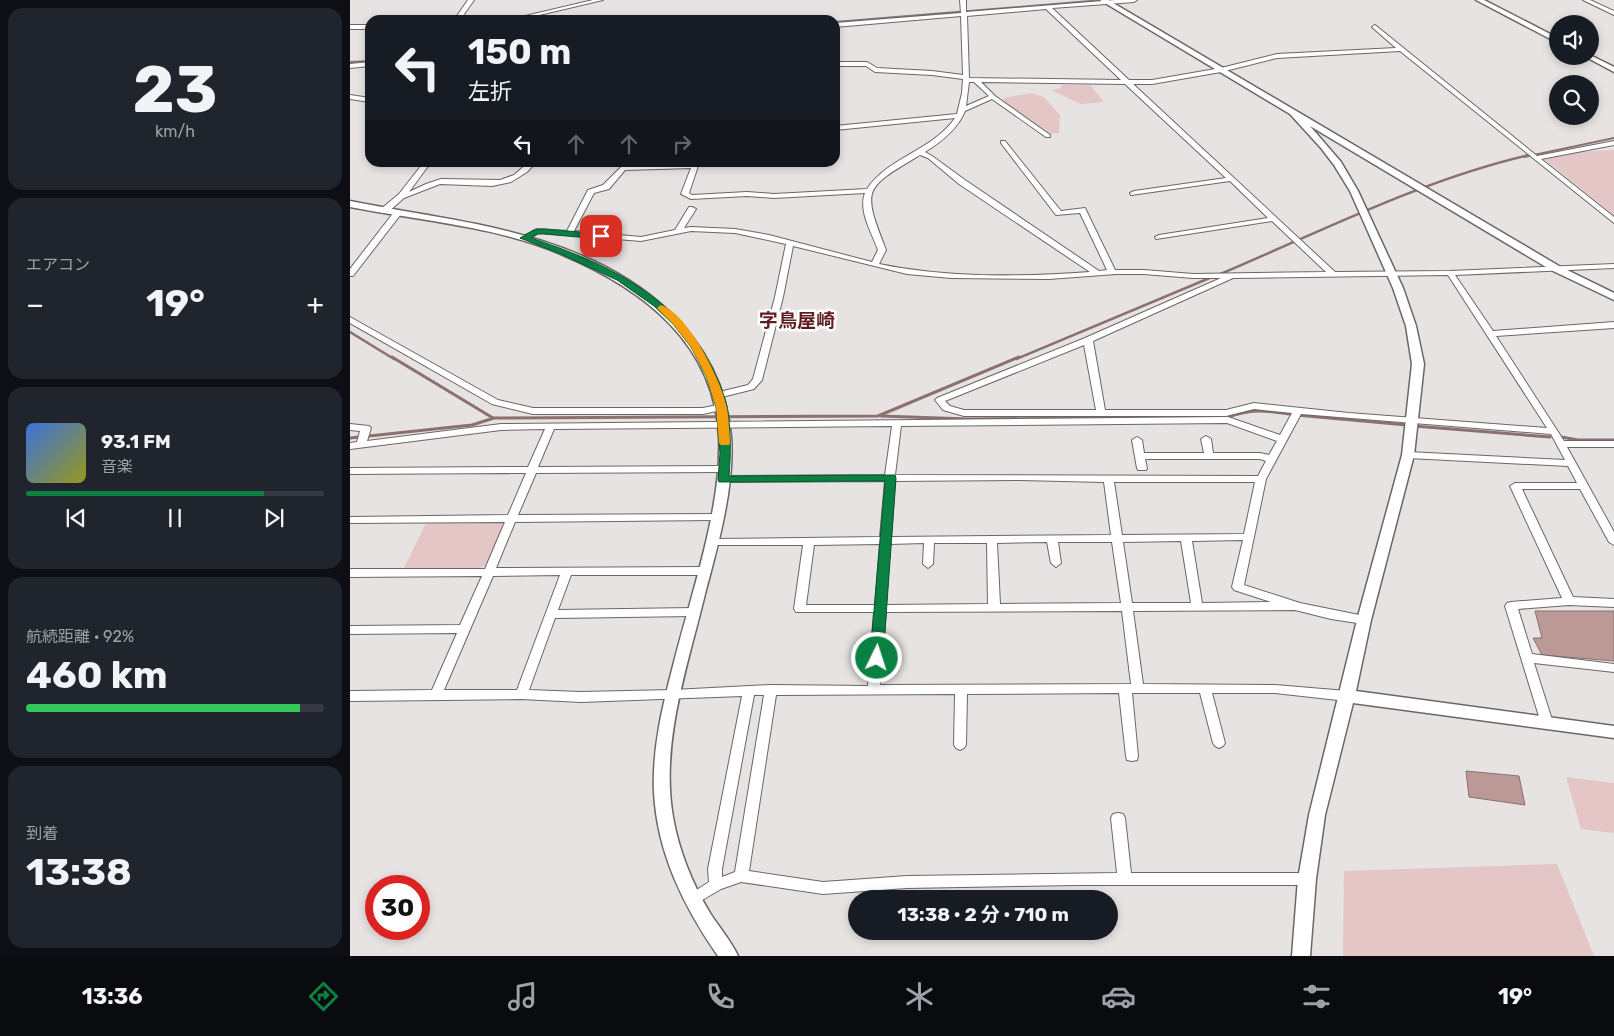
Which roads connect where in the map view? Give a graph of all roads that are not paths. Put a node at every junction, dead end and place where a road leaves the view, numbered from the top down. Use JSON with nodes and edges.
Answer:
{"nodes":[{"id":1,"x":471,"y":0,"type":"edge"},
{"id":2,"x":600,"y":0,"type":"edge"},
{"id":3,"x":963,"y":0,"type":"edge"},
{"id":4,"x":1134,"y":0,"type":"edge"},
{"id":5,"x":1479,"y":0,"type":"edge"},
{"id":6,"x":1586,"y":0,"type":"edge"},
{"id":7,"x":1106,"y":1,"type":"edge"},
{"id":8,"x":1048,"y":8,"type":"junction"},
{"id":9,"x":964,"y":12,"type":"junction"},
{"id":10,"x":1614,"y":13,"type":"edge"},
{"id":11,"x":460,"y":15,"type":"edge"},
{"id":12,"x":534,"y":15,"type":"edge"},
{"id":13,"x":840,"y":19,"type":"edge"},
{"id":14,"x":840,"y":24,"type":"edge"},
{"id":15,"x":350,"y":27,"type":"edge"},
{"id":16,"x":365,"y":27,"type":"edge"},
{"id":17,"x":1375,"y":27,"type":"dead end"},
{"id":18,"x":1549,"y":36,"type":"edge"},
{"id":19,"x":1402,"y":49,"type":"junction"},
{"id":20,"x":1599,"y":62,"type":"edge"},
{"id":21,"x":365,"y":64,"type":"edge"},
{"id":22,"x":840,"y":64,"type":"edge"},
{"id":23,"x":350,"y":66,"type":"edge"},
{"id":24,"x":1221,"y":70,"type":"junction"},
{"id":25,"x":1614,"y":70,"type":"edge"},
{"id":26,"x":965,"y":79,"type":"junction"},
{"id":27,"x":976,"y":81,"type":"junction"},
{"id":28,"x":1129,"y":83,"type":"junction"},
{"id":29,"x":350,"y":97,"type":"edge"},
{"id":30,"x":993,"y":97,"type":"junction"},
{"id":31,"x":365,"y":99,"type":"edge"},
{"id":32,"x":961,"y":113,"type":"junction"},
{"id":33,"x":1294,"y":114,"type":"junction"},
{"id":34,"x":840,"y":127,"type":"edge"},
{"id":35,"x":1048,"y":136,"type":"dead end"},
{"id":36,"x":1004,"y":142,"type":"dead end"},
{"id":37,"x":1614,"y":143,"type":"edge"},
{"id":38,"x":921,"y":152,"type":"junction"},
{"id":39,"x":1535,"y":156,"type":"junction"},
{"id":40,"x":424,"y":167,"type":"edge"},
{"id":41,"x":529,"y":167,"type":"edge"},
{"id":42,"x":623,"y":167,"type":"edge"},
{"id":43,"x":695,"y":167,"type":"edge"},
{"id":44,"x":1231,"y":179,"type":"junction"},
{"id":45,"x":868,"y":191,"type":"junction"},
{"id":46,"x":1134,"y":193,"type":"dead end"},
{"id":47,"x":402,"y":196,"type":"junction"},
{"id":48,"x":350,"y":204,"type":"edge"},
{"id":49,"x":692,"y":209,"type":"dead end"},
{"id":50,"x":384,"y":211,"type":"junction"},
{"id":51,"x":396,"y":214,"type":"junction"},
{"id":52,"x":1273,"y":219,"type":"junction"},
{"id":53,"x":1614,"y":221,"type":"edge"},
{"id":54,"x":679,"y":230,"type":"junction"},
{"id":55,"x":569,"y":232,"type":"junction"},
{"id":56,"x":1159,"y":237,"type":"dead end"},
{"id":57,"x":524,"y":238,"type":"junction"},
{"id":58,"x":790,"y":243,"type":"junction"},
{"id":59,"x":874,"y":265,"type":"junction"},
{"id":60,"x":1614,"y":266,"type":"edge"},
{"id":61,"x":1555,"y":268,"type":"junction"},
{"id":62,"x":1112,"y":272,"type":"junction"},
{"id":63,"x":1097,"y":273,"type":"junction"},
{"id":64,"x":1450,"y":273,"type":"junction"},
{"id":65,"x":350,"y":274,"type":"edge"},
{"id":66,"x":1333,"y":274,"type":"junction"},
{"id":67,"x":1390,"y":274,"type":"junction"},
{"id":68,"x":1231,"y":275,"type":"junction"},
{"id":69,"x":1614,"y":297,"type":"edge"},
{"id":70,"x":350,"y":320,"type":"edge"},
{"id":71,"x":1614,"y":325,"type":"edge"},
{"id":72,"x":1491,"y":334,"type":"junction"},
{"id":73,"x":1088,"y":340,"type":"junction"},
{"id":74,"x":718,"y":395,"type":"junction"},
{"id":75,"x":1101,"y":413,"type":"junction"},
{"id":76,"x":1296,"y":414,"type":"junction"},
{"id":77,"x":723,"y":417,"type":"junction"},
{"id":78,"x":897,"y":424,"type":"junction"},
{"id":79,"x":1412,"y":424,"type":"junction"},
{"id":80,"x":350,"y":427,"type":"edge"},
{"id":81,"x":550,"y":428,"type":"junction"},
{"id":82,"x":1554,"y":431,"type":"junction"},
{"id":83,"x":363,"y":439,"type":"junction"},
{"id":84,"x":1206,"y":439,"type":"dead end"},
{"id":85,"x":1282,"y":439,"type":"junction"},
{"id":86,"x":1137,"y":440,"type":"dead end"},
{"id":87,"x":1560,"y":444,"type":"junction"},
{"id":88,"x":1614,"y":444,"type":"edge"},
{"id":89,"x":350,"y":446,"type":"edge"},
{"id":90,"x":1408,"y":455,"type":"junction"},
{"id":91,"x":1140,"y":456,"type":"junction"},
{"id":92,"x":1209,"y":456,"type":"junction"},
{"id":93,"x":1271,"y":460,"type":"junction"},
{"id":94,"x":1570,"y":463,"type":"junction"},
{"id":95,"x":1142,"y":468,"type":"dead end"},
{"id":96,"x":534,"y":470,"type":"junction"},
{"id":97,"x":350,"y":471,"type":"edge"},
{"id":98,"x":724,"y":474,"type":"junction"},
{"id":99,"x":890,"y":478,"type":"junction"},
{"id":100,"x":1109,"y":479,"type":"junction"},
{"id":101,"x":1261,"y":479,"type":"junction"},
{"id":102,"x":1583,"y":486,"type":"junction"},
{"id":103,"x":716,"y":517,"type":"junction"},
{"id":104,"x":512,"y":518,"type":"junction"},
{"id":105,"x":350,"y":520,"type":"edge"},
{"id":106,"x":1186,"y":537,"type":"junction"},
{"id":107,"x":1248,"y":537,"type":"junction"},
{"id":108,"x":1117,"y":538,"type":"junction"},
{"id":109,"x":1052,"y":539,"type":"junction"},
{"id":110,"x":929,"y":540,"type":"junction"},
{"id":111,"x":992,"y":540,"type":"junction"},
{"id":112,"x":809,"y":541,"type":"junction"},
{"id":113,"x":886,"y":541,"type":"junction"},
{"id":114,"x":712,"y":542,"type":"junction"},
{"id":115,"x":1614,"y":542,"type":"edge"},
{"id":116,"x":1056,"y":563,"type":"dead end"},
{"id":117,"x":928,"y":564,"type":"dead end"},
{"id":118,"x":704,"y":571,"type":"junction"},
{"id":119,"x":489,"y":572,"type":"junction"},
{"id":120,"x":567,"y":572,"type":"junction"},
{"id":121,"x":350,"y":573,"type":"edge"},
{"id":122,"x":1569,"y":601,"type":"junction"},
{"id":123,"x":1614,"y":603,"type":"edge"},
{"id":124,"x":1197,"y":606,"type":"junction"},
{"id":125,"x":1294,"y":606,"type":"junction"},
{"id":126,"x":1126,"y":607,"type":"junction"},
{"id":127,"x":994,"y":608,"type":"junction"},
{"id":128,"x":880,"y":610,"type":"junction"},
{"id":129,"x":693,"y":612,"type":"junction"},
{"id":130,"x":551,"y":614,"type":"junction"},
{"id":131,"x":1364,"y":620,"type":"junction"},
{"id":132,"x":464,"y":628,"type":"junction"},
{"id":133,"x":350,"y":630,"type":"edge"},
{"id":134,"x":1527,"y":658,"type":"junction"},
{"id":135,"x":1614,"y":668,"type":"edge"},
{"id":136,"x":1132,"y":688,"type":"junction"},
{"id":137,"x":1206,"y":688,"type":"junction"},
{"id":138,"x":961,"y":689,"type":"junction"},
{"id":139,"x":771,"y":690,"type":"junction"},
{"id":140,"x":874,"y":690,"type":"junction"},
{"id":141,"x":749,"y":691,"type":"junction"},
{"id":142,"x":521,"y":694,"type":"junction"},
{"id":143,"x":350,"y":696,"type":"edge"},
{"id":144,"x":436,"y":696,"type":"junction"},
{"id":145,"x":672,"y":696,"type":"junction"},
{"id":146,"x":1347,"y":696,"type":"junction"},
{"id":147,"x":1546,"y":723,"type":"junction"},
{"id":148,"x":1614,"y":732,"type":"edge"},
{"id":149,"x":1219,"y":743,"type":"dead end"},
{"id":150,"x":960,"y":746,"type":"dead end"},
{"id":151,"x":1132,"y":756,"type":"dead end"},
{"id":152,"x":1118,"y":818,"type":"dead end"},
{"id":153,"x":741,"y":876,"type":"junction"},
{"id":154,"x":1125,"y":879,"type":"junction"},
{"id":155,"x":1307,"y":879,"type":"junction"},
{"id":156,"x":716,"y":885,"type":"junction"},
{"id":157,"x":692,"y":900,"type":"junction"},
{"id":158,"x":729,"y":956,"type":"edge"},
{"id":159,"x":1301,"y":956,"type":"edge"}],
"edges":[{"from":1,"to":11,"type":"street"},
{"from":2,"to":12,"type":"street"},
{"from":3,"to":9,"type":"street"},
{"from":4,"to":7,"type":"street"},
{"from":5,"to":18,"type":"street"},
{"from":6,"to":10,"type":"street"},
{"from":7,"to":8,"type":"street"},
{"from":7,"to":24,"type":"street"},
{"from":8,"to":9,"type":"street"},
{"from":8,"to":28,"type":"street"},
{"from":9,"to":13,"type":"street"},
{"from":9,"to":14,"type":"street"},
{"from":9,"to":26,"type":"street"},
{"from":15,"to":16,"type":"street"},
{"from":17,"to":19,"type":"street"},
{"from":19,"to":24,"type":"street"},
{"from":19,"to":39,"type":"street"},
{"from":20,"to":25,"type":"street"},
{"from":21,"to":23,"type":"street"},
{"from":22,"to":26,"type":"street"},
{"from":24,"to":28,"type":"street"},
{"from":24,"to":33,"type":"street"},
{"from":26,"to":27,"type":"street"},
{"from":26,"to":32,"type":"street"},
{"from":27,"to":28,"type":"street"},
{"from":27,"to":30,"type":"street"},
{"from":28,"to":44,"type":"street"},
{"from":29,"to":31,"type":"street"},
{"from":30,"to":32,"type":"street"},
{"from":30,"to":35,"type":"street"},
{"from":32,"to":34,"type":"street"},
{"from":32,"to":38,"type":"street"},
{"from":33,"to":61,"type":"street"},
{"from":33,"to":67,"type":"street"},
{"from":36,"to":62,"type":"street"},
{"from":37,"to":39,"type":"street"},
{"from":38,"to":45,"type":"street"},
{"from":38,"to":63,"type":"street"},
{"from":39,"to":53,"type":"street"},
{"from":40,"to":47,"type":"street"},
{"from":41,"to":47,"type":"street"},
{"from":42,"to":55,"type":"street"},
{"from":43,"to":45,"type":"street"},
{"from":44,"to":46,"type":"street"},
{"from":44,"to":52,"type":"street"},
{"from":45,"to":59,"type":"street"},
{"from":47,"to":50,"type":"street"},
{"from":48,"to":50,"type":"street"},
{"from":49,"to":54,"type":"street"},
{"from":50,"to":51,"type":"street"},
{"from":51,"to":57,"type":"street"},
{"from":51,"to":65,"type":"street"},
{"from":52,"to":56,"type":"street"},
{"from":52,"to":66,"type":"street"},
{"from":54,"to":55,"type":"street"},
{"from":54,"to":58,"type":"street"},
{"from":55,"to":57,"type":"street"},
{"from":57,"to":74,"type":"street"},
{"from":58,"to":59,"type":"street"},
{"from":58,"to":74,"type":"street"},
{"from":59,"to":63,"type":"street"},
{"from":60,"to":61,"type":"street"},
{"from":61,"to":64,"type":"street"},
{"from":61,"to":69,"type":"street"},
{"from":62,"to":63,"type":"street"},
{"from":62,"to":68,"type":"street"},
{"from":64,"to":67,"type":"street"},
{"from":64,"to":72,"type":"street"},
{"from":66,"to":67,"type":"street"},
{"from":66,"to":68,"type":"street"},
{"from":67,"to":79,"type":"street"},
{"from":68,"to":73,"type":"street"},
{"from":70,"to":77,"type":"street"},
{"from":71,"to":72,"type":"street"},
{"from":72,"to":82,"type":"street"},
{"from":73,"to":75,"type":"street"},
{"from":73,"to":75,"type":"street"},
{"from":74,"to":77,"type":"street"},
{"from":75,"to":76,"type":"street"},
{"from":76,"to":79,"type":"street"},
{"from":76,"to":85,"type":"street"},
{"from":77,"to":78,"type":"street"},
{"from":77,"to":81,"type":"street"},
{"from":77,"to":98,"type":"street"},
{"from":78,"to":85,"type":"street"},
{"from":78,"to":99,"type":"street"},
{"from":79,"to":82,"type":"street"},
{"from":79,"to":90,"type":"street"},
{"from":80,"to":83,"type":"street"},
{"from":81,"to":83,"type":"street"},
{"from":81,"to":96,"type":"street"},
{"from":82,"to":87,"type":"street"},
{"from":83,"to":89,"type":"street"},
{"from":84,"to":92,"type":"street"},
{"from":85,"to":93,"type":"street"},
{"from":86,"to":91,"type":"street"},
{"from":87,"to":88,"type":"street"},
{"from":87,"to":94,"type":"street"},
{"from":90,"to":94,"type":"street"},
{"from":90,"to":131,"type":"street"},
{"from":91,"to":92,"type":"street"},
{"from":91,"to":95,"type":"street"},
{"from":92,"to":93,"type":"street"},
{"from":93,"to":101,"type":"street"},
{"from":94,"to":102,"type":"street"},
{"from":96,"to":97,"type":"street"},
{"from":96,"to":98,"type":"street"},
{"from":96,"to":104,"type":"street"},
{"from":98,"to":99,"type":"street"},
{"from":98,"to":103,"type":"street"},
{"from":99,"to":100,"type":"street"},
{"from":99,"to":113,"type":"street"},
{"from":100,"to":101,"type":"street"},
{"from":100,"to":108,"type":"street"},
{"from":101,"to":107,"type":"street"},
{"from":102,"to":115,"type":"street"},
{"from":102,"to":122,"type":"street"},
{"from":103,"to":104,"type":"street"},
{"from":103,"to":114,"type":"street"},
{"from":104,"to":105,"type":"street"},
{"from":104,"to":119,"type":"street"},
{"from":106,"to":107,"type":"street"},
{"from":106,"to":108,"type":"street"},
{"from":106,"to":124,"type":"street"},
{"from":107,"to":125,"type":"street"},
{"from":108,"to":109,"type":"street"},
{"from":108,"to":126,"type":"street"},
{"from":109,"to":111,"type":"street"},
{"from":109,"to":116,"type":"street"},
{"from":110,"to":111,"type":"street"},
{"from":110,"to":113,"type":"street"},
{"from":110,"to":117,"type":"street"},
{"from":111,"to":127,"type":"street"},
{"from":112,"to":113,"type":"street"},
{"from":112,"to":114,"type":"street"},
{"from":112,"to":128,"type":"street"},
{"from":113,"to":128,"type":"street"},
{"from":114,"to":118,"type":"street"},
{"from":118,"to":120,"type":"street"},
{"from":118,"to":129,"type":"street"},
{"from":119,"to":120,"type":"street"},
{"from":119,"to":121,"type":"street"},
{"from":119,"to":132,"type":"street"},
{"from":120,"to":130,"type":"street"},
{"from":122,"to":123,"type":"street"},
{"from":122,"to":134,"type":"street"},
{"from":124,"to":125,"type":"street"},
{"from":124,"to":126,"type":"street"},
{"from":125,"to":131,"type":"street"},
{"from":126,"to":127,"type":"street"},
{"from":126,"to":136,"type":"street"},
{"from":127,"to":128,"type":"street"},
{"from":128,"to":140,"type":"street"},
{"from":129,"to":130,"type":"street"},
{"from":129,"to":145,"type":"street"},
{"from":130,"to":142,"type":"street"},
{"from":131,"to":146,"type":"street"},
{"from":132,"to":133,"type":"street"},
{"from":132,"to":144,"type":"street"},
{"from":134,"to":135,"type":"street"},
{"from":134,"to":147,"type":"street"},
{"from":136,"to":137,"type":"street"},
{"from":136,"to":138,"type":"street"},
{"from":136,"to":151,"type":"street"},
{"from":137,"to":146,"type":"street"},
{"from":137,"to":149,"type":"street"},
{"from":138,"to":140,"type":"street"},
{"from":138,"to":150,"type":"street"},
{"from":139,"to":140,"type":"street"},
{"from":139,"to":141,"type":"street"},
{"from":139,"to":153,"type":"street"},
{"from":141,"to":145,"type":"street"},
{"from":141,"to":156,"type":"street"},
{"from":142,"to":144,"type":"street"},
{"from":142,"to":145,"type":"street"},
{"from":143,"to":144,"type":"street"},
{"from":145,"to":157,"type":"street"},
{"from":146,"to":147,"type":"street"},
{"from":146,"to":155,"type":"street"},
{"from":147,"to":148,"type":"street"},
{"from":152,"to":154,"type":"street"},
{"from":153,"to":154,"type":"street"},
{"from":153,"to":156,"type":"street"},
{"from":154,"to":155,"type":"street"},
{"from":155,"to":159,"type":"street"},
{"from":156,"to":157,"type":"street"},
{"from":157,"to":158,"type":"street"}]}
